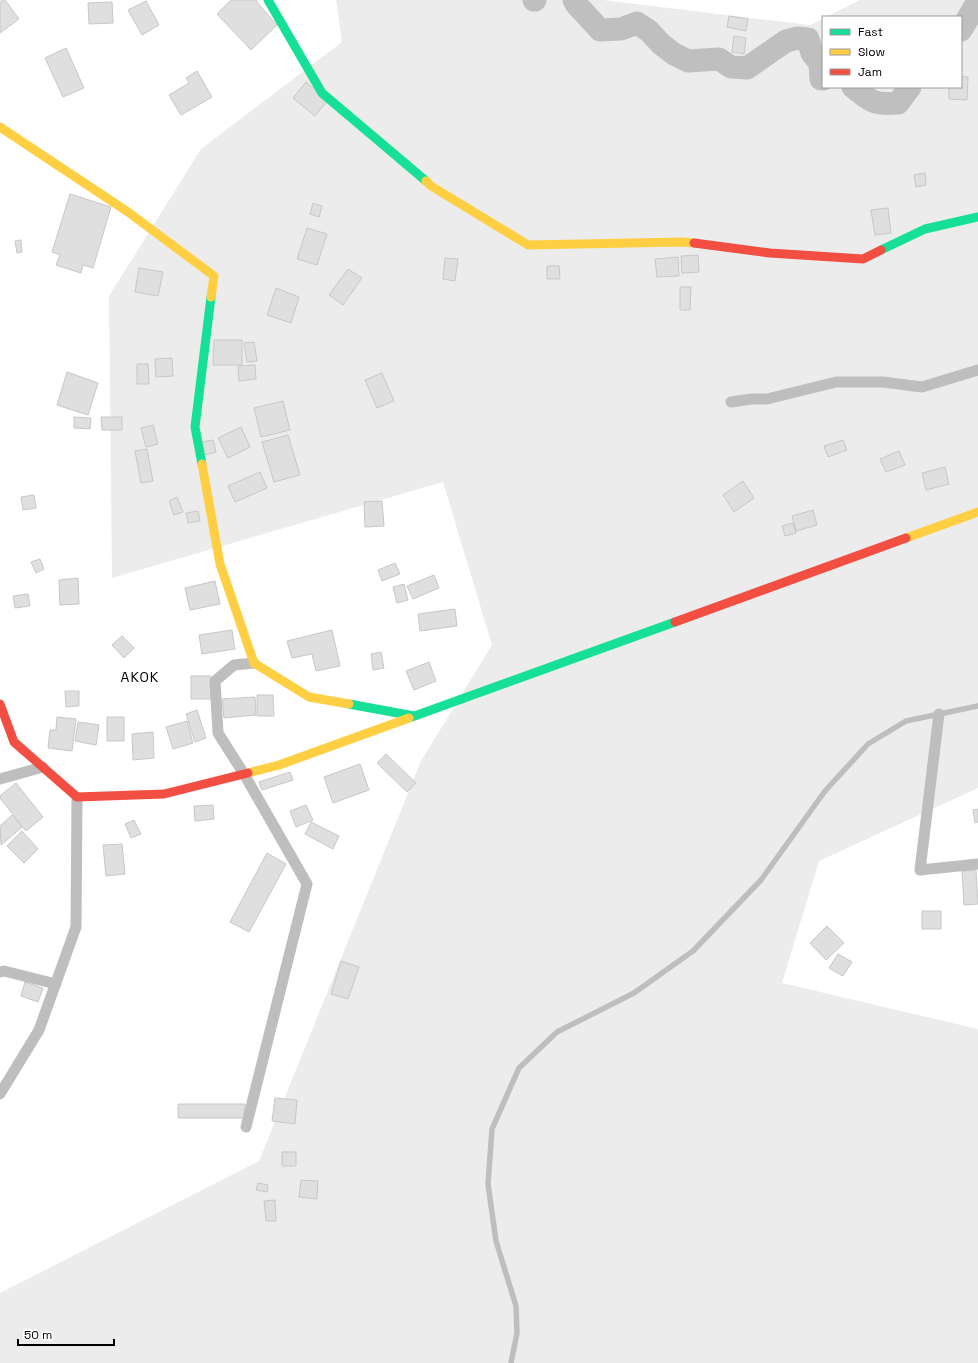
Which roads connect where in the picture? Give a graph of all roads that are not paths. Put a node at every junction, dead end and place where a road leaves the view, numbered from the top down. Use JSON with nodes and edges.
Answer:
{"nodes":[{"id":1,"x":268,"y":0,"type":"edge"},
{"id":2,"x":0,"y":127,"type":"edge"},
{"id":3,"x":978,"y":217,"type":"edge"},
{"id":4,"x":978,"y":370,"type":"edge"},
{"id":5,"x":732,"y":402,"type":"dead end"},
{"id":6,"x":978,"y":512,"type":"edge"},
{"id":7,"x":254,"y":663,"type":"junction"},
{"id":8,"x":0,"y":704,"type":"edge"},
{"id":9,"x":978,"y":706,"type":"edge"},
{"id":10,"x":939,"y":714,"type":"junction"},
{"id":11,"x":415,"y":716,"type":"junction"},
{"id":12,"x":42,"y":767,"type":"junction"},
{"id":13,"x":244,"y":774,"type":"junction"},
{"id":14,"x":0,"y":779,"type":"edge"},
{"id":15,"x":77,"y":797,"type":"junction"},
{"id":16,"x":978,"y":864,"type":"edge"},
{"id":17,"x":0,"y":972,"type":"edge"},
{"id":18,"x":56,"y":984,"type":"junction"},
{"id":19,"x":0,"y":1094,"type":"edge"},
{"id":20,"x":246,"y":1127,"type":"dead end"},
{"id":21,"x":512,"y":1363,"type":"edge"}],
"edges":[{"from":1,"to":3,"type":"street"},
{"from":2,"to":7,"type":"street"},
{"from":4,"to":5,"type":"street"},
{"from":6,"to":11,"type":"street"},
{"from":7,"to":11,"type":"street"},
{"from":7,"to":13,"type":"street"},
{"from":8,"to":12,"type":"street"},
{"from":9,"to":10,"type":"lane"},
{"from":10,"to":16,"type":"street"},
{"from":10,"to":21,"type":"lane"},
{"from":11,"to":13,"type":"street"},
{"from":12,"to":14,"type":"street"},
{"from":12,"to":15,"type":"street"},
{"from":13,"to":15,"type":"street"},
{"from":13,"to":20,"type":"street"},
{"from":15,"to":18,"type":"street"},
{"from":17,"to":18,"type":"street"},
{"from":18,"to":19,"type":"street"}]}
